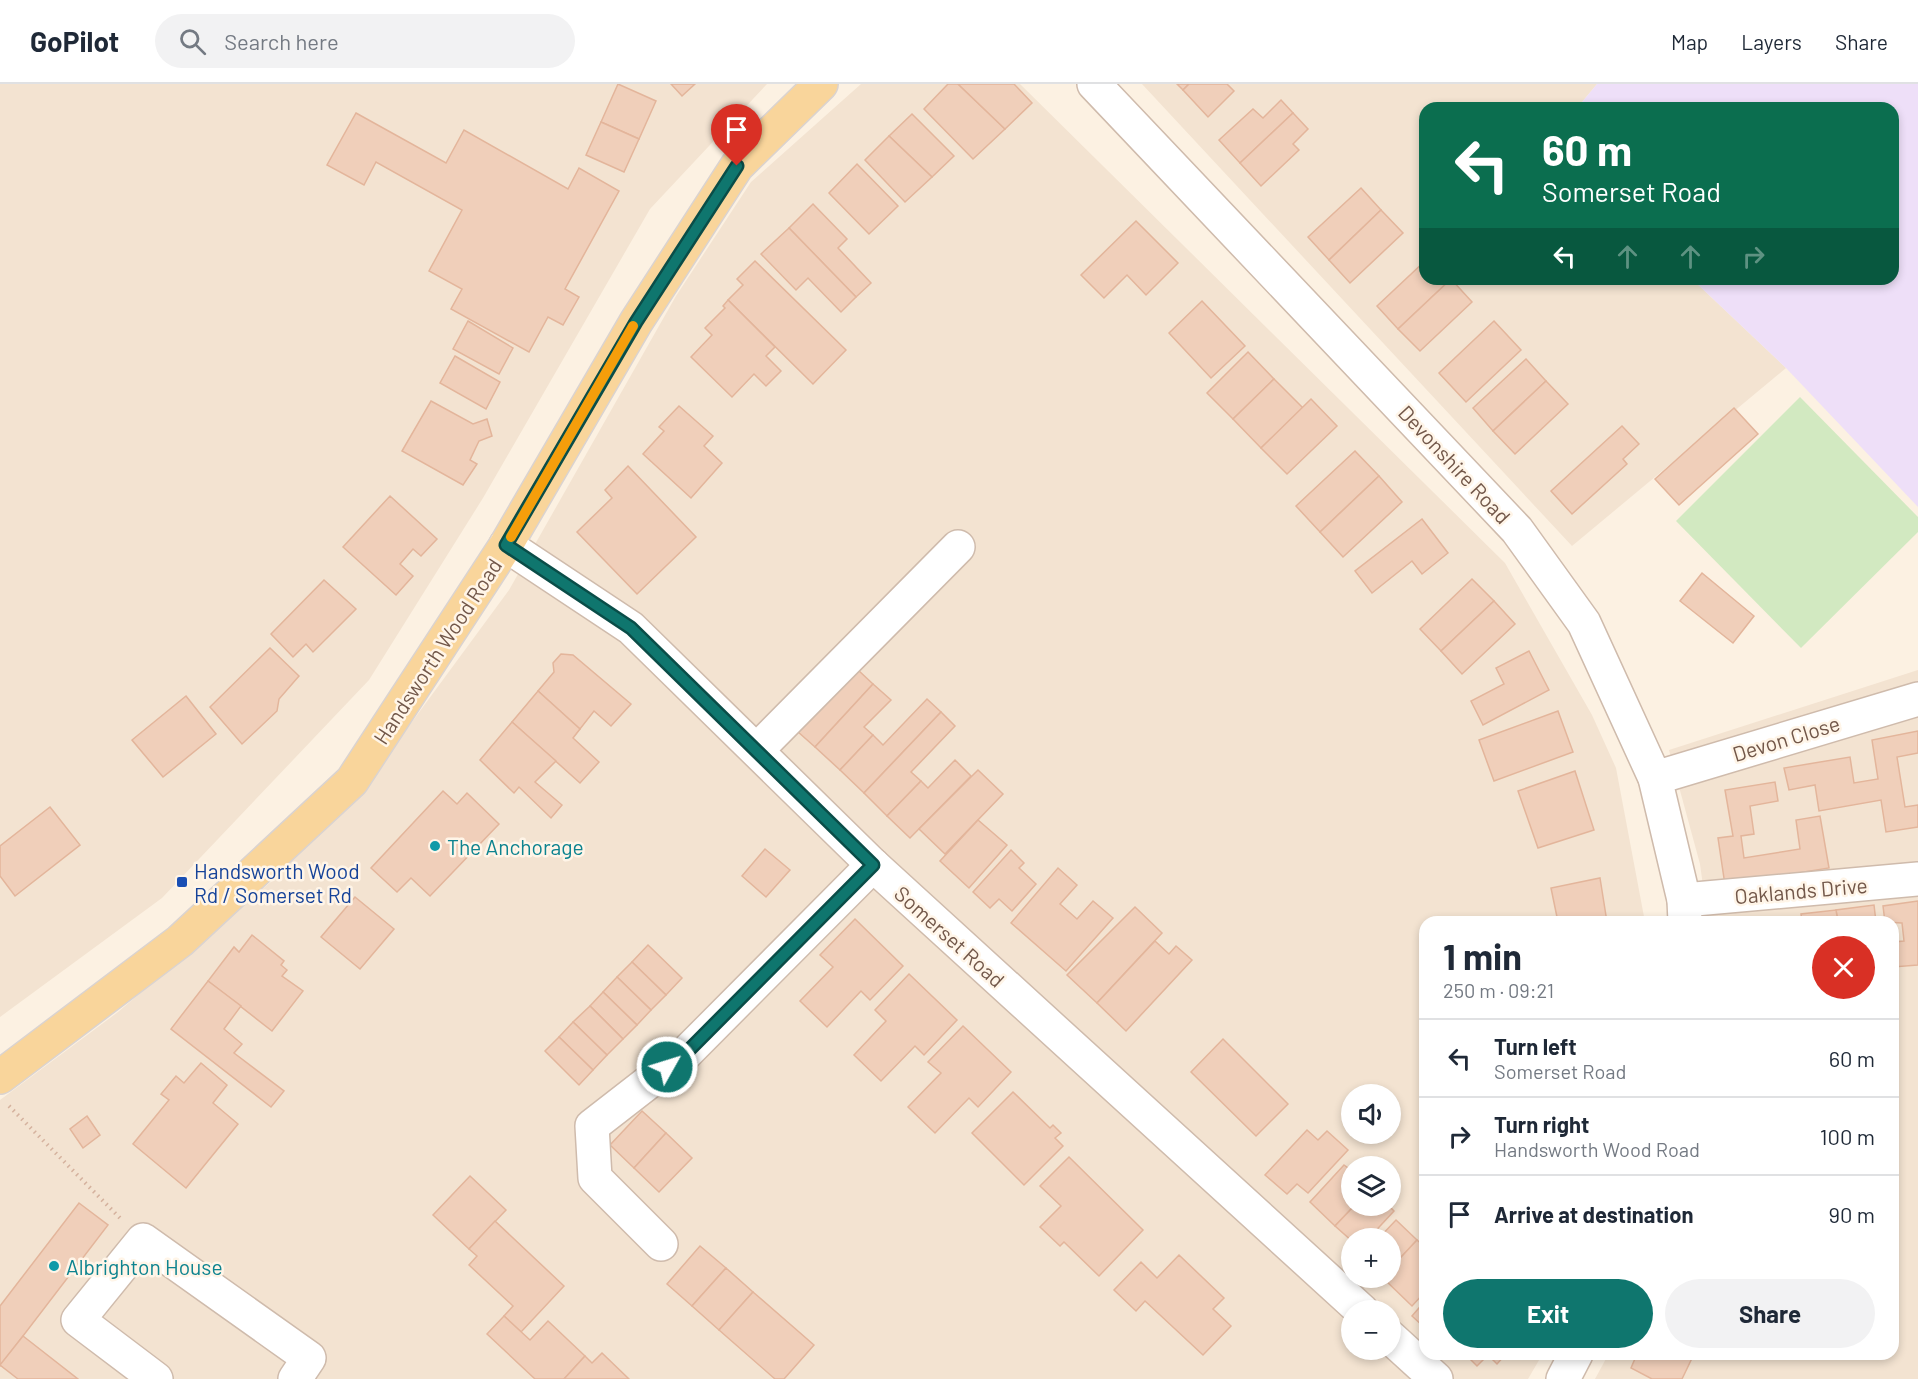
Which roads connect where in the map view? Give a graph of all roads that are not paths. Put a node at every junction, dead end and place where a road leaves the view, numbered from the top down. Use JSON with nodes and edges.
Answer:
{"nodes":[{"id":1,"x":821,"y":84,"type":"edge"},
{"id":2,"x":1094,"y":84,"type":"edge"},
{"id":3,"x":506,"y":545,"type":"junction"},
{"id":4,"x":958,"y":547,"type":"dead end"},
{"id":5,"x":1918,"y":699,"type":"edge"},
{"id":6,"x":757,"y":750,"type":"junction"},
{"id":7,"x":1654,"y":778,"type":"junction"},
{"id":8,"x":873,"y":865,"type":"junction"},
{"id":9,"x":1918,"y":879,"type":"edge"},
{"id":10,"x":1684,"y":911,"type":"edge"},
{"id":11,"x":4,"y":1091,"type":"edge"},
{"id":12,"x":661,"y":1244,"type":"dead end"},
{"id":13,"x":1350,"y":1300,"type":"edge"},
{"id":14,"x":1401,"y":1347,"type":"edge"},
{"id":15,"x":1573,"y":1360,"type":"edge"},
{"id":16,"x":156,"y":1379,"type":"edge"},
{"id":17,"x":295,"y":1379,"type":"edge"},
{"id":18,"x":1436,"y":1379,"type":"edge"},
{"id":19,"x":1563,"y":1379,"type":"edge"}],
"edges":[{"from":1,"to":3,"type":"main road","name":"Handsworth Wood Road"},
{"from":2,"to":7,"type":"street","name":"Devonshire Road"},
{"from":3,"to":6,"type":"street","name":"Somerset Road"},
{"from":3,"to":11,"type":"main road","name":"Handsworth Wood Road"},
{"from":4,"to":6,"type":"street"},
{"from":5,"to":7,"type":"street","name":"Devon Close"},
{"from":6,"to":8,"type":"street","name":"Somerset Road"},
{"from":7,"to":10,"type":"street","name":"Devonshire Road"},
{"from":8,"to":12,"type":"street"},
{"from":8,"to":13,"type":"street","name":"Somerset Road"},
{"from":9,"to":10,"type":"street","name":"Oaklands Drive"},
{"from":14,"to":18,"type":"street"},
{"from":15,"to":19,"type":"street"},
{"from":16,"to":17,"type":"street"}]}
